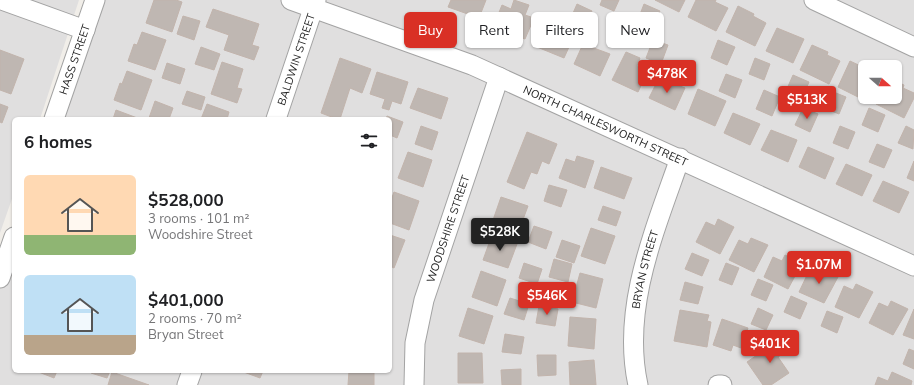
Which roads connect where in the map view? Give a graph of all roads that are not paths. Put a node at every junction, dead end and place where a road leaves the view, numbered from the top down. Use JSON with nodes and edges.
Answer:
{"nodes":[{"id":1,"x":2,"y":0,"type":"edge"},
{"id":2,"x":95,"y":0,"type":"edge"},
{"id":3,"x":291,"y":0,"type":"edge"},
{"id":4,"x":814,"y":0,"type":"edge"},
{"id":5,"x":314,"y":4,"type":"edge"},
{"id":6,"x":85,"y":30,"type":"junction"},
{"id":7,"x":914,"y":47,"type":"edge"},
{"id":8,"x":499,"y":77,"type":"junction"},
{"id":9,"x":55,"y":117,"type":"edge"},
{"id":10,"x":277,"y":117,"type":"edge"},
{"id":11,"x":680,"y":158,"type":"junction"},
{"id":12,"x":12,"y":243,"type":"edge"},
{"id":13,"x":914,"y":266,"type":"edge"},
{"id":14,"x":0,"y":278,"type":"edge"},
{"id":15,"x":191,"y":373,"type":"edge"},
{"id":16,"x":187,"y":385,"type":"edge"},
{"id":17,"x":414,"y":385,"type":"edge"},
{"id":18,"x":638,"y":385,"type":"edge"},
{"id":19,"x":718,"y":385,"type":"edge"},
{"id":20,"x":722,"y":385,"type":"edge"}],
"edges":[{"from":1,"to":6,"type":"street"},
{"from":2,"to":6,"type":"street","name":"HASS STREET"},
{"from":3,"to":5,"type":"street","name":"NORTH CHARLESWORTH STREET"},
{"from":4,"to":7,"type":"street"},
{"from":5,"to":8,"type":"street","name":"NORTH CHARLESWORTH STREET"},
{"from":5,"to":10,"type":"street","name":"BALDWIN STREET"},
{"from":6,"to":9,"type":"street","name":"HASS STREET"},
{"from":8,"to":11,"type":"street","name":"NORTH CHARLESWORTH STREET"},
{"from":8,"to":17,"type":"street","name":"WOODSHIRE STREET"},
{"from":11,"to":13,"type":"street","name":"NORTH CHARLESWORTH STREET"},
{"from":11,"to":18,"type":"street","name":"BRYAN STREET"},
{"from":12,"to":14,"type":"street"},
{"from":15,"to":16,"type":"street"},
{"from":19,"to":20,"type":"street"}]}
